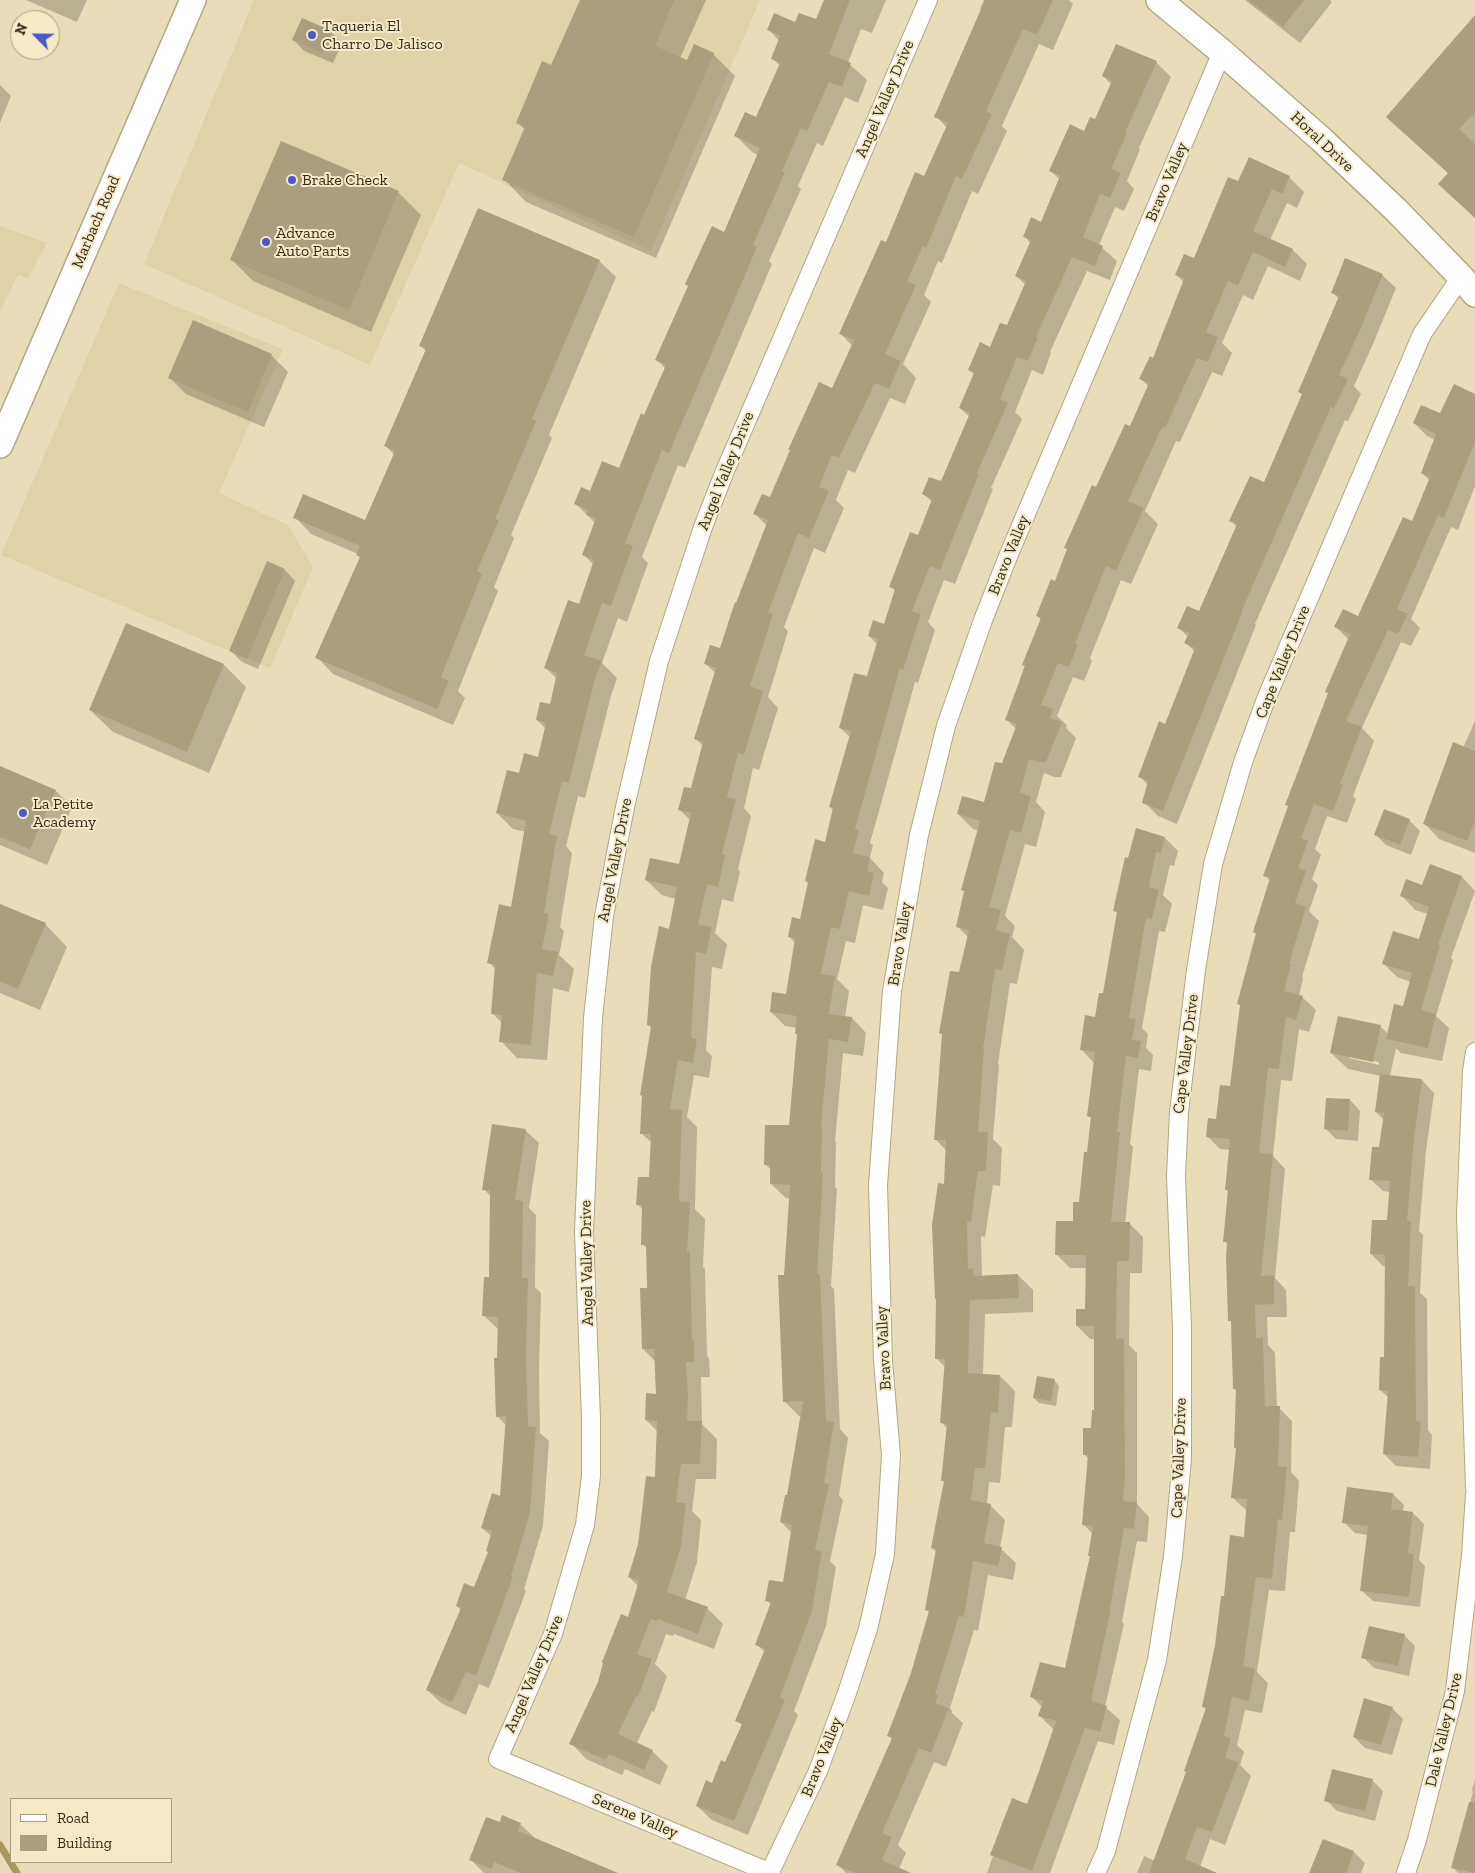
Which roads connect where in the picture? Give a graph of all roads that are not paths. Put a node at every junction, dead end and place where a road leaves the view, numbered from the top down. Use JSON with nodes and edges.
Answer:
{"nodes":[{"id":1,"x":193,"y":0,"type":"edge"},
{"id":2,"x":928,"y":0,"type":"edge"},
{"id":3,"x":1159,"y":0,"type":"edge"},
{"id":4,"x":1222,"y":52,"type":"junction"},
{"id":5,"x":1468,"y":286,"type":"edge"},
{"id":6,"x":3,"y":429,"type":"edge"},
{"id":7,"x":1475,"y":1052,"type":"edge"},
{"id":8,"x":1475,"y":1488,"type":"edge"},
{"id":9,"x":1475,"y":1494,"type":"edge"},
{"id":10,"x":498,"y":1759,"type":"joint"},
{"id":11,"x":771,"y":1873,"type":"edge"},
{"id":12,"x":1096,"y":1873,"type":"edge"},
{"id":13,"x":1406,"y":1873,"type":"edge"}],
"edges":[{"from":1,"to":6,"type":"main road","name":"Marbach Road"},
{"from":2,"to":10,"type":"street","name":"Angel Valley Drive"},
{"from":3,"to":4,"type":"main road","name":"Horal Drive"},
{"from":4,"to":5,"type":"main road","name":"Horal Drive"},
{"from":4,"to":11,"type":"street","name":"Bravo Valley"},
{"from":5,"to":12,"type":"street","name":"Cape Valley Drive"},
{"from":7,"to":8,"type":"street"},
{"from":9,"to":13,"type":"street","name":"Dale Valley Drive"},
{"from":10,"to":11,"type":"street","name":"Serene Valley"}]}
